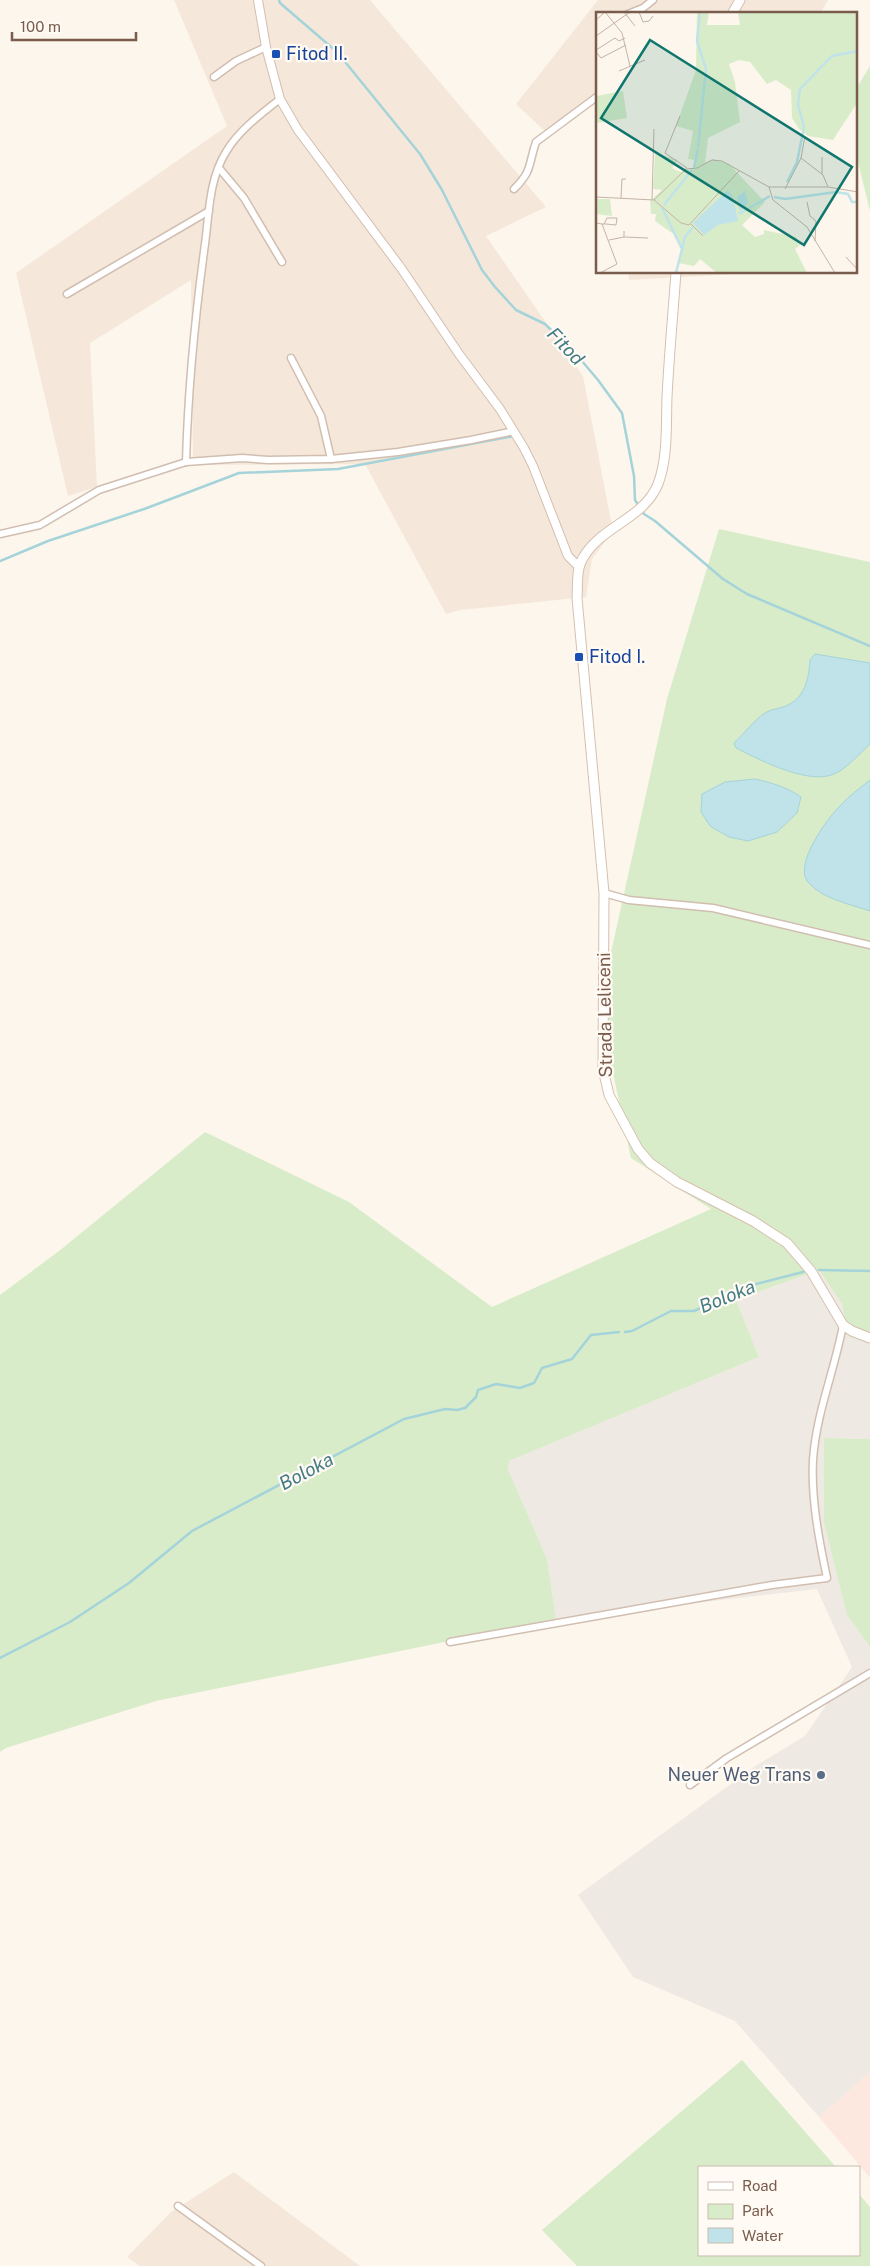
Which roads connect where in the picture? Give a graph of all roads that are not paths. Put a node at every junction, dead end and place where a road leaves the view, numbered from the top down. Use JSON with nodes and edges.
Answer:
{"nodes":[{"id":1,"x":258,"y":0,"type":"edge"},
{"id":2,"x":653,"y":0,"type":"edge"},
{"id":3,"x":740,"y":0,"type":"edge"},
{"id":4,"x":633,"y":12,"type":"edge"},
{"id":5,"x":733,"y":12,"type":"edge"},
{"id":6,"x":266,"y":47,"type":"junction"},
{"id":7,"x":214,"y":77,"type":"dead end"},
{"id":8,"x":596,"y":97,"type":"edge"},
{"id":9,"x":280,"y":100,"type":"junction"},
{"id":10,"x":219,"y":168,"type":"junction"},
{"id":11,"x":514,"y":189,"type":"dead end"},
{"id":12,"x":209,"y":211,"type":"junction"},
{"id":13,"x":282,"y":262,"type":"dead end"},
{"id":14,"x":676,"y":274,"type":"edge"},
{"id":15,"x":67,"y":294,"type":"dead end"},
{"id":16,"x":291,"y":358,"type":"dead end"},
{"id":17,"x":514,"y":431,"type":"junction"},
{"id":18,"x":331,"y":459,"type":"junction"},
{"id":19,"x":186,"y":462,"type":"junction"},
{"id":20,"x":0,"y":534,"type":"edge"},
{"id":21,"x":579,"y":567,"type":"junction"},
{"id":22,"x":604,"y":893,"type":"junction"},
{"id":23,"x":870,"y":945,"type":"edge"},
{"id":24,"x":843,"y":1325,"type":"junction"},
{"id":25,"x":870,"y":1338,"type":"edge"},
{"id":26,"x":450,"y":1642,"type":"dead end"},
{"id":27,"x":870,"y":1673,"type":"edge"},
{"id":28,"x":690,"y":1785,"type":"dead end"},
{"id":29,"x":178,"y":2206,"type":"dead end"},
{"id":30,"x":261,"y":2266,"type":"edge"}],
"edges":[{"from":1,"to":6,"type":"street"},
{"from":2,"to":4,"type":"street"},
{"from":3,"to":5,"type":"main road"},
{"from":6,"to":7,"type":"street"},
{"from":6,"to":9,"type":"street"},
{"from":8,"to":11,"type":"street"},
{"from":9,"to":10,"type":"street"},
{"from":9,"to":17,"type":"street"},
{"from":10,"to":12,"type":"street"},
{"from":10,"to":13,"type":"street"},
{"from":12,"to":15,"type":"street"},
{"from":12,"to":19,"type":"street"},
{"from":14,"to":21,"type":"main road"},
{"from":16,"to":18,"type":"street"},
{"from":17,"to":18,"type":"street"},
{"from":17,"to":21,"type":"street"},
{"from":18,"to":19,"type":"street"},
{"from":19,"to":20,"type":"street"},
{"from":21,"to":22,"type":"main road","name":"Strada Leliceni"},
{"from":22,"to":23,"type":"street"},
{"from":22,"to":24,"type":"main road","name":"Strada Leliceni"},
{"from":24,"to":25,"type":"main road"},
{"from":24,"to":26,"type":"street"},
{"from":27,"to":28,"type":"street"},
{"from":29,"to":30,"type":"street"}]}
